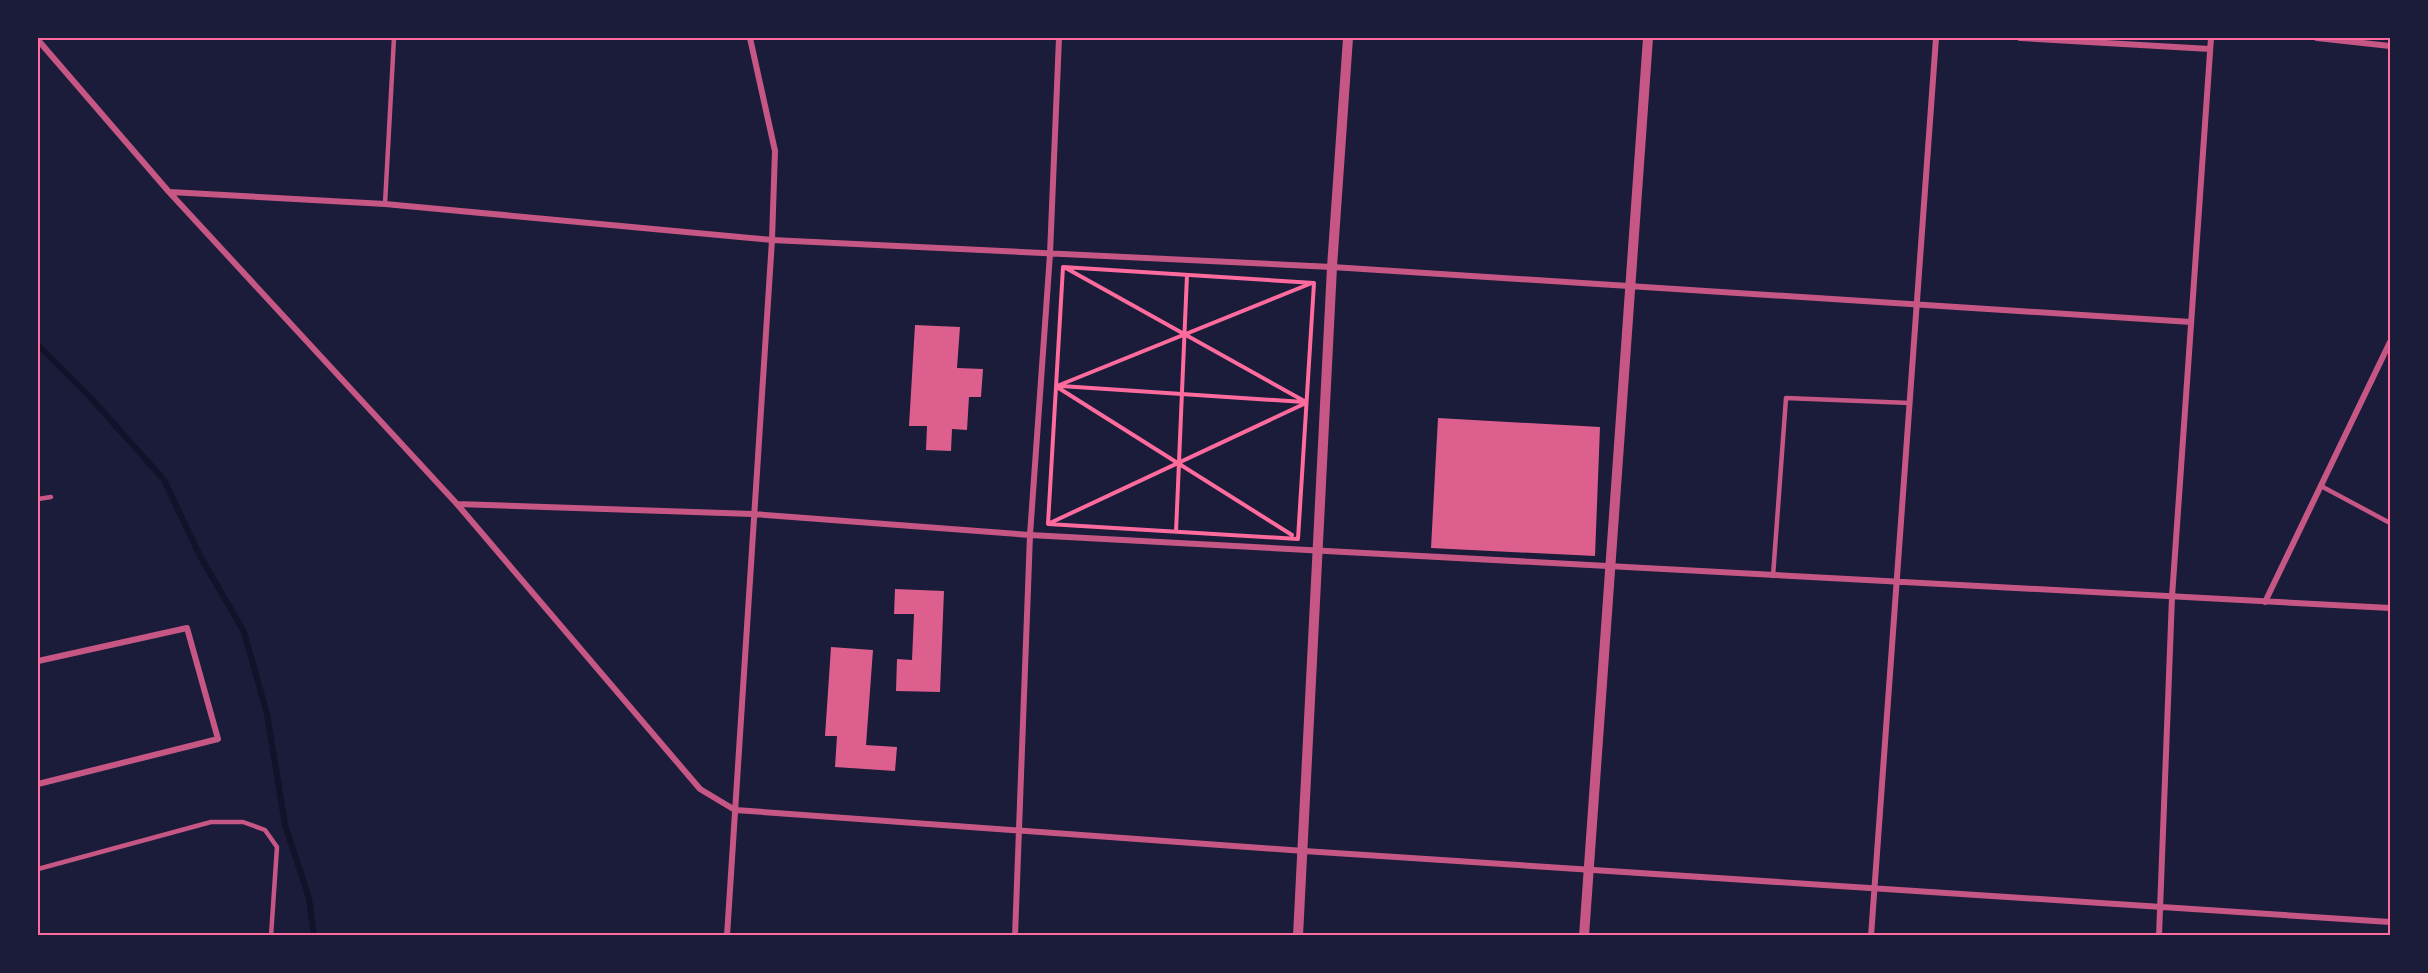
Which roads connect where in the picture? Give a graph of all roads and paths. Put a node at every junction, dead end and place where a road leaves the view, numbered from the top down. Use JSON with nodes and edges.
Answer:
{"nodes":[{"id":1,"x":394,"y":38,"type":"edge"},
{"id":2,"x":750,"y":38,"type":"edge"},
{"id":3,"x":1059,"y":38,"type":"edge"},
{"id":4,"x":1348,"y":38,"type":"edge"},
{"id":5,"x":1648,"y":38,"type":"edge"},
{"id":6,"x":1936,"y":38,"type":"edge"},
{"id":7,"x":2020,"y":38,"type":"edge"},
{"id":8,"x":2211,"y":38,"type":"edge"},
{"id":9,"x":2317,"y":38,"type":"edge"},
{"id":10,"x":38,"y":40,"type":"edge"},
{"id":11,"x":2391,"y":46,"type":"edge"},
{"id":12,"x":2210,"y":49,"type":"junction"},
{"id":13,"x":169,"y":192,"type":"junction"},
{"id":14,"x":385,"y":204,"type":"junction"},
{"id":15,"x":772,"y":240,"type":"junction"},
{"id":16,"x":1050,"y":254,"type":"junction"},
{"id":17,"x":1063,"y":267,"type":"junction"},
{"id":18,"x":1332,"y":267,"type":"junction"},
{"id":19,"x":1187,"y":275,"type":"junction"},
{"id":20,"x":1314,"y":283,"type":"junction"},
{"id":21,"x":1630,"y":286,"type":"junction"},
{"id":22,"x":1917,"y":305,"type":"junction"},
{"id":23,"x":2191,"y":322,"type":"junction"},
{"id":24,"x":1184,"y":335,"type":"junction"},
{"id":25,"x":2391,"y":342,"type":"edge"},
{"id":26,"x":1057,"y":386,"type":"junction"},
{"id":27,"x":1182,"y":394,"type":"junction"},
{"id":28,"x":1307,"y":403,"type":"junction"},
{"id":29,"x":1910,"y":403,"type":"junction"},
{"id":30,"x":1178,"y":464,"type":"junction"},
{"id":31,"x":2321,"y":486,"type":"junction"},
{"id":32,"x":51,"y":497,"type":"dead end"},
{"id":33,"x":38,"y":500,"type":"edge"},
{"id":34,"x":457,"y":504,"type":"junction"},
{"id":35,"x":753,"y":514,"type":"junction"},
{"id":36,"x":2391,"y":523,"type":"edge"},
{"id":37,"x":1048,"y":524,"type":"junction"},
{"id":38,"x":1176,"y":532,"type":"junction"},
{"id":39,"x":1030,"y":535,"type":"junction"},
{"id":40,"x":1298,"y":539,"type":"junction"},
{"id":41,"x":1317,"y":550,"type":"junction"},
{"id":42,"x":1611,"y":567,"type":"junction"},
{"id":43,"x":1773,"y":576,"type":"junction"},
{"id":44,"x":1897,"y":583,"type":"junction"},
{"id":45,"x":2172,"y":597,"type":"junction"},
{"id":46,"x":2265,"y":602,"type":"junction"},
{"id":47,"x":2391,"y":608,"type":"edge"},
{"id":48,"x":38,"y":662,"type":"edge"},
{"id":49,"x":38,"y":784,"type":"edge"},
{"id":50,"x":735,"y":810,"type":"junction"},
{"id":51,"x":1021,"y":828,"type":"junction"},
{"id":52,"x":1304,"y":851,"type":"junction"},
{"id":53,"x":38,"y":869,"type":"edge"},
{"id":54,"x":1589,"y":869,"type":"junction"},
{"id":55,"x":1875,"y":887,"type":"junction"},
{"id":56,"x":2161,"y":906,"type":"junction"},
{"id":57,"x":2391,"y":922,"type":"edge"},
{"id":58,"x":271,"y":936,"type":"edge"},
{"id":59,"x":727,"y":936,"type":"edge"},
{"id":60,"x":1015,"y":936,"type":"edge"},
{"id":61,"x":1298,"y":936,"type":"edge"},
{"id":62,"x":1584,"y":936,"type":"edge"},
{"id":63,"x":1871,"y":936,"type":"edge"},
{"id":64,"x":2159,"y":936,"type":"edge"}],
"edges":[{"from":1,"to":14,"type":"lane"},
{"from":2,"to":15,"type":"street"},
{"from":3,"to":16,"type":"street"},
{"from":4,"to":18,"type":"street"},
{"from":5,"to":21,"type":"street"},
{"from":6,"to":22,"type":"street"},
{"from":7,"to":12,"type":"street"},
{"from":8,"to":12,"type":"street"},
{"from":9,"to":11,"type":"street"},
{"from":10,"to":13,"type":"street"},
{"from":12,"to":23,"type":"street"},
{"from":13,"to":14,"type":"street"},
{"from":13,"to":34,"type":"street"},
{"from":14,"to":15,"type":"street"},
{"from":15,"to":16,"type":"street"},
{"from":15,"to":35,"type":"street"},
{"from":16,"to":17,"type":"path"},
{"from":16,"to":18,"type":"street"},
{"from":16,"to":39,"type":"street"},
{"from":17,"to":19,"type":"path"},
{"from":17,"to":24,"type":"path"},
{"from":17,"to":26,"type":"path"},
{"from":18,"to":20,"type":"path"},
{"from":18,"to":21,"type":"street"},
{"from":18,"to":41,"type":"street"},
{"from":19,"to":20,"type":"path"},
{"from":19,"to":24,"type":"path"},
{"from":20,"to":24,"type":"path"},
{"from":20,"to":28,"type":"path"},
{"from":21,"to":22,"type":"street"},
{"from":21,"to":42,"type":"street"},
{"from":22,"to":23,"type":"street"},
{"from":22,"to":29,"type":"street"},
{"from":23,"to":45,"type":"street"},
{"from":24,"to":26,"type":"path"},
{"from":24,"to":27,"type":"path"},
{"from":24,"to":28,"type":"path"},
{"from":25,"to":31,"type":"street"},
{"from":26,"to":27,"type":"path"},
{"from":26,"to":30,"type":"path"},
{"from":26,"to":37,"type":"path"},
{"from":27,"to":28,"type":"path"},
{"from":27,"to":30,"type":"path"},
{"from":28,"to":30,"type":"path"},
{"from":28,"to":40,"type":"path"},
{"from":29,"to":43,"type":"lane"},
{"from":29,"to":44,"type":"street"},
{"from":30,"to":37,"type":"path"},
{"from":30,"to":38,"type":"path"},
{"from":30,"to":40,"type":"path"},
{"from":31,"to":36,"type":"lane"},
{"from":31,"to":46,"type":"street"},
{"from":32,"to":33,"type":"lane"},
{"from":34,"to":35,"type":"street"},
{"from":34,"to":50,"type":"street"},
{"from":35,"to":39,"type":"street"},
{"from":35,"to":50,"type":"street"},
{"from":37,"to":38,"type":"path"},
{"from":37,"to":39,"type":"path"},
{"from":38,"to":40,"type":"path"},
{"from":39,"to":41,"type":"street"},
{"from":39,"to":51,"type":"street"},
{"from":40,"to":41,"type":"path"},
{"from":41,"to":42,"type":"street"},
{"from":41,"to":52,"type":"street"},
{"from":42,"to":43,"type":"street"},
{"from":42,"to":54,"type":"street"},
{"from":43,"to":44,"type":"street"},
{"from":44,"to":45,"type":"street"},
{"from":44,"to":55,"type":"street"},
{"from":45,"to":46,"type":"street"},
{"from":45,"to":56,"type":"street"},
{"from":46,"to":47,"type":"street"},
{"from":48,"to":49,"type":"street"},
{"from":50,"to":51,"type":"street"},
{"from":50,"to":59,"type":"street"},
{"from":51,"to":52,"type":"street"},
{"from":51,"to":60,"type":"street"},
{"from":52,"to":54,"type":"street"},
{"from":52,"to":61,"type":"street"},
{"from":53,"to":58,"type":"lane"},
{"from":54,"to":55,"type":"street"},
{"from":54,"to":62,"type":"street"},
{"from":55,"to":56,"type":"street"},
{"from":55,"to":63,"type":"street"},
{"from":56,"to":57,"type":"street"},
{"from":56,"to":64,"type":"street"}]}
